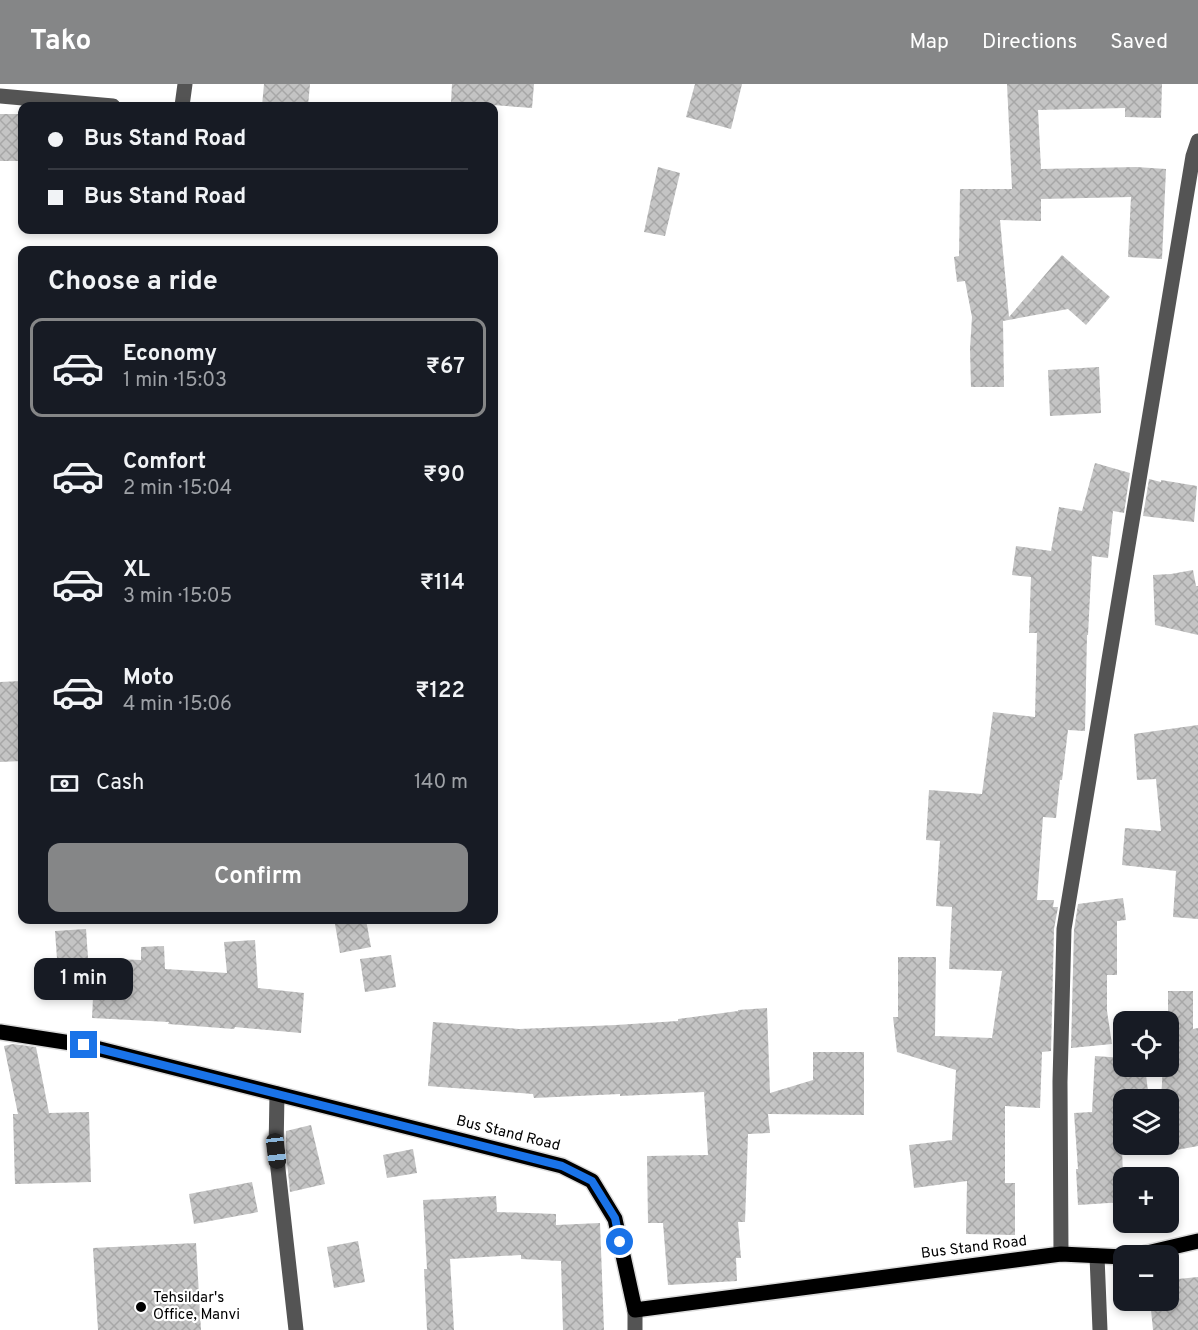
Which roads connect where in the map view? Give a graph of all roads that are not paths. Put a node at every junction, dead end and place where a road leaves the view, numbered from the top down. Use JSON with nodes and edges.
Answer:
{"nodes":[{"id":1,"x":185,"y":84,"type":"edge"},
{"id":2,"x":0,"y":96,"type":"edge"},
{"id":3,"x":68,"y":102,"type":"edge"},
{"id":4,"x":183,"y":102,"type":"edge"},
{"id":5,"x":1198,"y":141,"type":"edge"},
{"id":6,"x":0,"y":1032,"type":"edge"},
{"id":7,"x":277,"y":1094,"type":"junction"},
{"id":8,"x":1198,"y":1241,"type":"edge"},
{"id":9,"x":1179,"y":1245,"type":"edge"},
{"id":10,"x":1061,"y":1254,"type":"junction"},
{"id":11,"x":1097,"y":1256,"type":"junction"},
{"id":12,"x":1113,"y":1257,"type":"edge"},
{"id":13,"x":635,"y":1310,"type":"junction"},
{"id":14,"x":296,"y":1330,"type":"edge"},
{"id":15,"x":635,"y":1330,"type":"edge"},
{"id":16,"x":1100,"y":1330,"type":"edge"}],
"edges":[{"from":1,"to":4,"type":"street"},
{"from":2,"to":3,"type":"street"},
{"from":5,"to":10,"type":"street"},
{"from":6,"to":7,"type":"main road","name":"Bus Stand Road"},
{"from":7,"to":13,"type":"main road","name":"Bus Stand Road"},
{"from":7,"to":14,"type":"street"},
{"from":8,"to":9,"type":"main road"},
{"from":10,"to":11,"type":"main road","name":"Bus Stand Road"},
{"from":10,"to":13,"type":"main road","name":"Bus Stand Road"},
{"from":11,"to":12,"type":"main road","name":"Bus Stand Road"},
{"from":11,"to":16,"type":"street"},
{"from":13,"to":15,"type":"street"}]}
